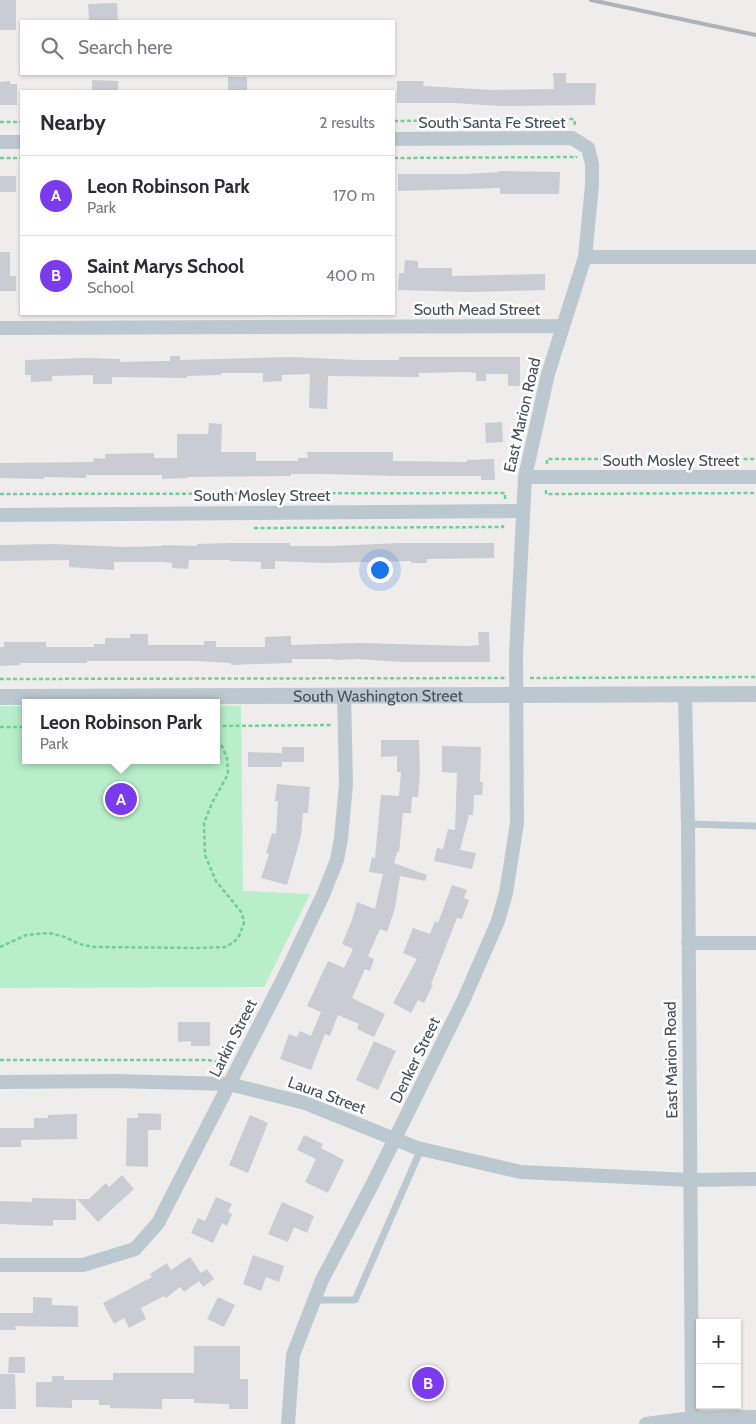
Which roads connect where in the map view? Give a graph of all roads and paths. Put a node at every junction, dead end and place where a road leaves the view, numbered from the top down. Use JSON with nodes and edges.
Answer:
{"nodes":[{"id":1,"x":395,"y":121,"type":"edge"},
{"id":2,"x":0,"y":122,"type":"edge"},
{"id":3,"x":20,"y":122,"type":"edge"},
{"id":4,"x":395,"y":139,"type":"edge"},
{"id":5,"x":575,"y":140,"type":"junction"},
{"id":6,"x":0,"y":142,"type":"edge"},
{"id":7,"x":20,"y":142,"type":"edge"},
{"id":8,"x":588,"y":148,"type":"joint"},
{"id":9,"x":0,"y":158,"type":"edge"},
{"id":10,"x":20,"y":158,"type":"edge"},
{"id":11,"x":395,"y":158,"type":"edge"},
{"id":12,"x":585,"y":257,"type":"junction"},
{"id":13,"x":756,"y":257,"type":"edge"},
{"id":14,"x":563,"y":326,"type":"junction"},
{"id":15,"x":0,"y":328,"type":"edge"},
{"id":16,"x":756,"y":459,"type":"edge"},
{"id":17,"x":547,"y":460,"type":"dead end"},
{"id":18,"x":525,"y":477,"type":"junction"},
{"id":19,"x":756,"y":477,"type":"edge"},
{"id":20,"x":524,"y":511,"type":"junction"},
{"id":21,"x":0,"y":515,"type":"edge"},
{"id":22,"x":756,"y":677,"type":"edge"},
{"id":23,"x":516,"y":678,"type":"junction"},
{"id":24,"x":0,"y":679,"type":"edge"},
{"id":25,"x":756,"y":694,"type":"edge"},
{"id":26,"x":344,"y":695,"type":"junction"},
{"id":27,"x":685,"y":695,"type":"junction"},
{"id":28,"x":516,"y":696,"type":"junction"},
{"id":29,"x":0,"y":697,"type":"edge"},
{"id":30,"x":332,"y":725,"type":"dead end"},
{"id":31,"x":220,"y":726,"type":"edge"},
{"id":32,"x":0,"y":727,"type":"edge"},
{"id":33,"x":22,"y":727,"type":"edge"},
{"id":34,"x":220,"y":743,"type":"edge"},
{"id":35,"x":688,"y":824,"type":"junction"},
{"id":36,"x":756,"y":826,"type":"edge"},
{"id":37,"x":688,"y":943,"type":"junction"},
{"id":38,"x":756,"y":943,"type":"edge"},
{"id":39,"x":0,"y":947,"type":"edge"},
{"id":40,"x":0,"y":1060,"type":"edge"},
{"id":41,"x":224,"y":1064,"type":"dead end"},
{"id":42,"x":0,"y":1082,"type":"edge"},
{"id":43,"x":229,"y":1084,"type":"junction"},
{"id":44,"x":395,"y":1139,"type":"junction"},
{"id":45,"x":421,"y":1149,"type":"junction"},
{"id":46,"x":690,"y":1180,"type":"junction"},
{"id":47,"x":756,"y":1180,"type":"edge"},
{"id":48,"x":0,"y":1265,"type":"edge"},
{"id":49,"x":314,"y":1300,"type":"junction"},
{"id":50,"x":756,"y":1417,"type":"edge"},
{"id":51,"x":692,"y":1421,"type":"edge"},
{"id":52,"x":288,"y":1424,"type":"edge"},
{"id":53,"x":646,"y":1424,"type":"edge"}],
"edges":[{"from":1,"to":5,"type":"path"},
{"from":2,"to":3,"type":"path"},
{"from":4,"to":5,"type":"street","name":"South Santa Fe Street"},
{"from":5,"to":8,"type":"street","name":"South Santa Fe Street"},
{"from":5,"to":11,"type":"path"},
{"from":6,"to":7,"type":"street"},
{"from":8,"to":12,"type":"street","name":"East Marion Road"},
{"from":9,"to":10,"type":"path"},
{"from":12,"to":13,"type":"street"},
{"from":12,"to":14,"type":"street","name":"East Marion Road"},
{"from":14,"to":15,"type":"street","name":"South Mead Street"},
{"from":14,"to":18,"type":"street","name":"East Marion Road"},
{"from":16,"to":17,"type":"path"},
{"from":18,"to":19,"type":"street","name":"South Mosley Street"},
{"from":18,"to":20,"type":"street","name":"East Marion Road"},
{"from":20,"to":21,"type":"street","name":"South Mosley Street"},
{"from":20,"to":23,"type":"street","name":"East Marion Road"},
{"from":22,"to":23,"type":"path"},
{"from":23,"to":24,"type":"path"},
{"from":23,"to":28,"type":"street","name":"East Marion Road"},
{"from":25,"to":27,"type":"street","name":"South Washington Street"},
{"from":26,"to":28,"type":"street","name":"South Washington Street"},
{"from":26,"to":29,"type":"street","name":"South Washington Street"},
{"from":26,"to":43,"type":"street","name":"Larkin Street"},
{"from":27,"to":28,"type":"street","name":"South Washington Street"},
{"from":27,"to":35,"type":"street","name":"East Marion Road"},
{"from":28,"to":44,"type":"street","name":"Denker Street"},
{"from":30,"to":31,"type":"path"},
{"from":32,"to":33,"type":"path"},
{"from":34,"to":39,"type":"path"},
{"from":35,"to":36,"type":"lane"},
{"from":35,"to":37,"type":"street","name":"East Marion Road"},
{"from":37,"to":38,"type":"street"},
{"from":37,"to":46,"type":"street","name":"East Marion Road"},
{"from":40,"to":41,"type":"path"},
{"from":42,"to":43,"type":"street","name":"Laura Street"},
{"from":43,"to":44,"type":"street","name":"Laura Street"},
{"from":43,"to":48,"type":"street","name":"Larkin Street"},
{"from":44,"to":45,"type":"street","name":"Laura Street"},
{"from":44,"to":49,"type":"street","name":"Denker Street"},
{"from":45,"to":46,"type":"street","name":"Laura Street"},
{"from":45,"to":49,"type":"lane"},
{"from":46,"to":47,"type":"street","name":"Laura Street"},
{"from":46,"to":51,"type":"street","name":"East Marion Road"},
{"from":49,"to":52,"type":"street","name":"Denker Street"},
{"from":50,"to":51,"type":"street"},
{"from":51,"to":53,"type":"street"}]}
